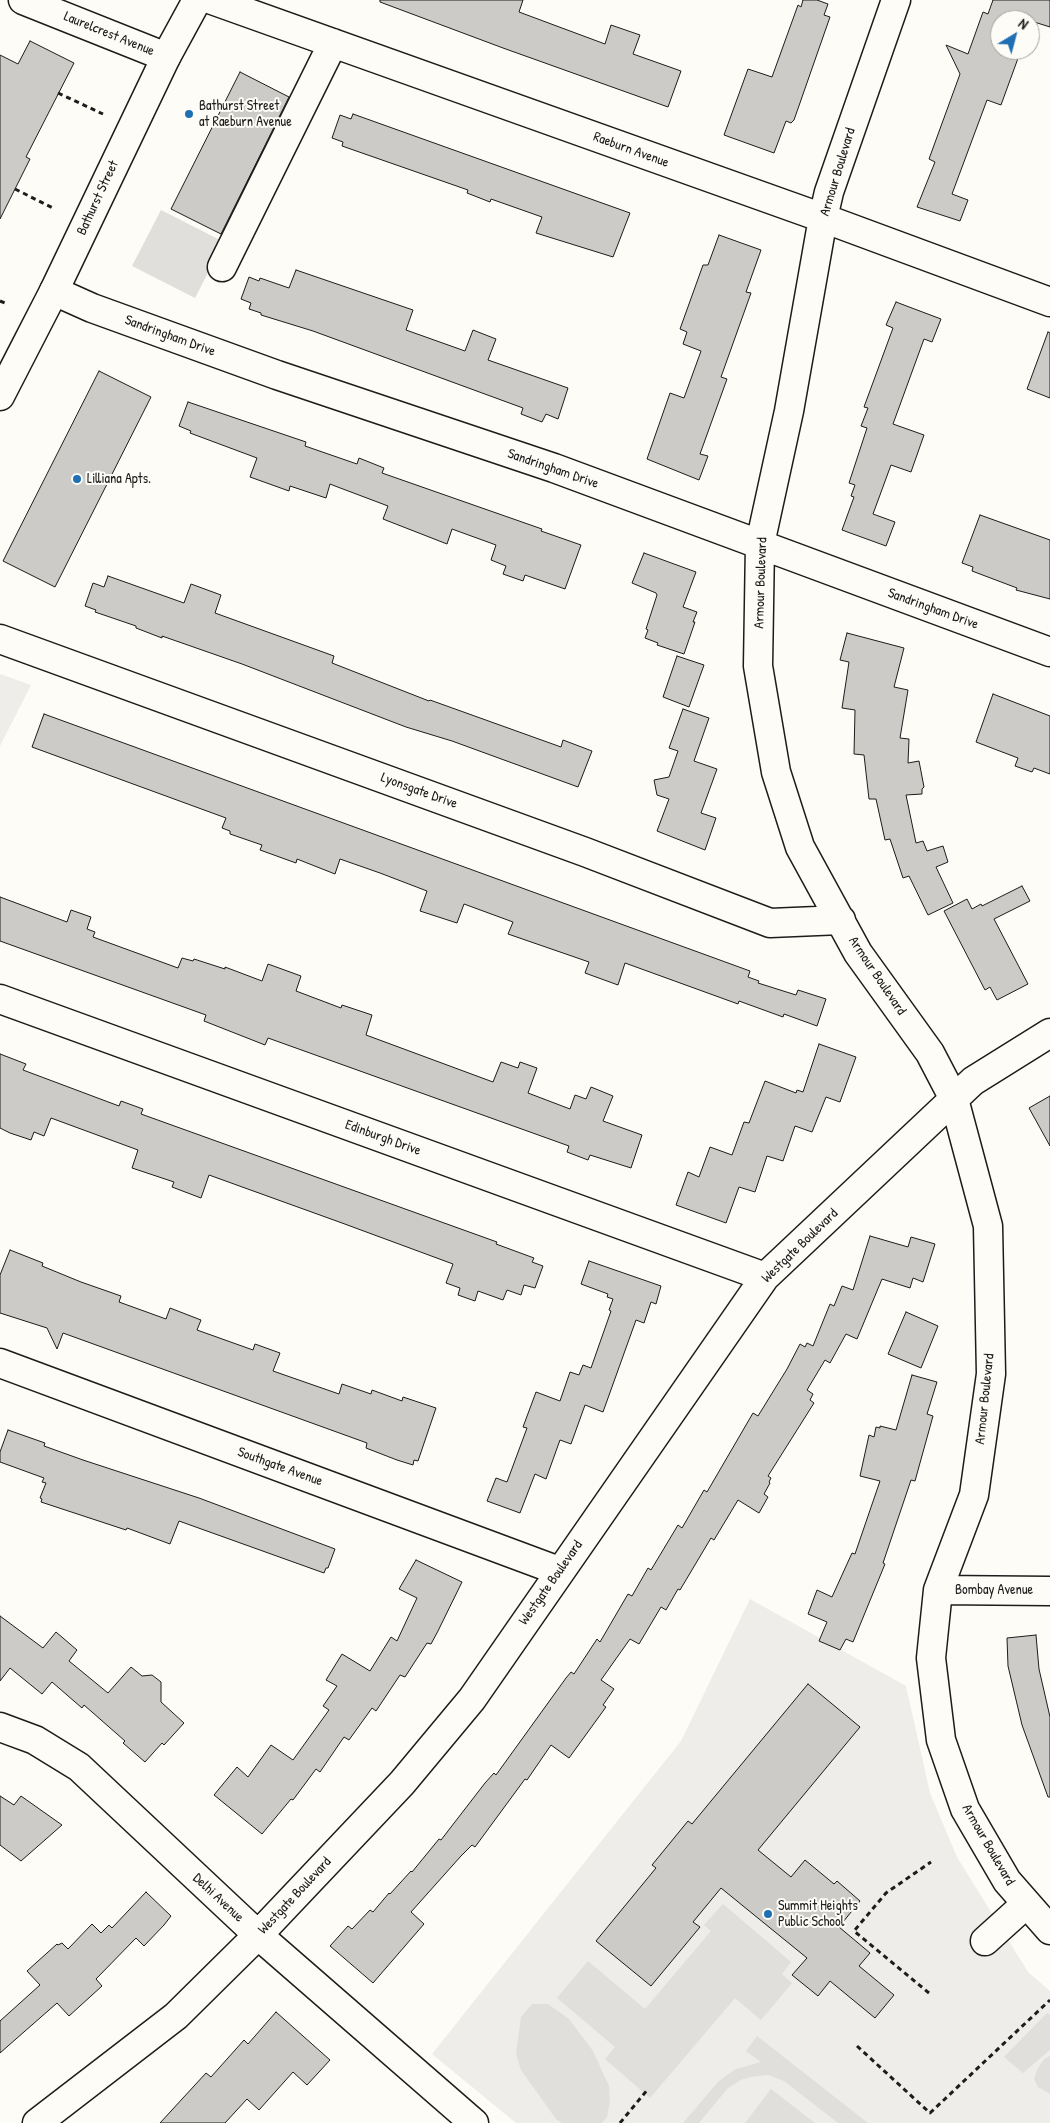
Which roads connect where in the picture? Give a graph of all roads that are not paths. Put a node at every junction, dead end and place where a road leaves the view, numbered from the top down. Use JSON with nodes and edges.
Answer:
{"nodes":[{"id":1,"x":23,"y":0,"type":"edge"},
{"id":2,"x":196,"y":0,"type":"edge"},
{"id":3,"x":212,"y":0,"type":"edge"},
{"id":4,"x":896,"y":0,"type":"edge"},
{"id":5,"x":333,"y":43,"type":"junction"},
{"id":6,"x":166,"y":56,"type":"junction"},
{"id":7,"x":823,"y":218,"type":"junction"},
{"id":8,"x":222,"y":267,"type":"dead end"},
{"id":9,"x":54,"y":291,"type":"junction"},
{"id":10,"x":1050,"y":302,"type":"edge"},
{"id":11,"x":0,"y":396,"type":"edge"},
{"id":12,"x":760,"y":544,"type":"junction"},
{"id":13,"x":0,"y":639,"type":"edge"},
{"id":14,"x":1050,"y":652,"type":"edge"},
{"id":15,"x":841,"y":920,"type":"junction"},
{"id":16,"x":0,"y":998,"type":"edge"},
{"id":17,"x":1050,"y":1033,"type":"edge"},
{"id":18,"x":954,"y":1098,"type":"junction"},
{"id":19,"x":765,"y":1277,"type":"junction"},
{"id":20,"x":0,"y":1363,"type":"edge"},
{"id":21,"x":559,"y":1572,"type":"junction"},
{"id":22,"x":938,"y":1590,"type":"junction"},
{"id":23,"x":1050,"y":1591,"type":"edge"},
{"id":24,"x":0,"y":1727,"type":"edge"},
{"id":25,"x":1026,"y":1904,"type":"junction"},
{"id":26,"x":1050,"y":1930,"type":"edge"},
{"id":27,"x":258,"y":1935,"type":"junction"},
{"id":28,"x":985,"y":1941,"type":"dead end"},
{"id":29,"x":37,"y":2123,"type":"edge"},
{"id":30,"x":474,"y":2123,"type":"edge"}],
"edges":[{"from":1,"to":6,"type":"street","name":"Laurelcrest Avenue"},
{"from":2,"to":6,"type":"street","name":"Bathurst Street"},
{"from":3,"to":5,"type":"street","name":"Raeburn Avenue"},
{"from":4,"to":7,"type":"street","name":"Armour Boulevard"},
{"from":5,"to":7,"type":"street","name":"Raeburn Avenue"},
{"from":5,"to":8,"type":"street"},
{"from":6,"to":9,"type":"street","name":"Bathurst Street"},
{"from":7,"to":10,"type":"street","name":"Raeburn Avenue"},
{"from":7,"to":12,"type":"street","name":"Armour Boulevard"},
{"from":9,"to":11,"type":"street","name":"Bathurst Street"},
{"from":9,"to":12,"type":"street","name":"Sandringham Drive"},
{"from":12,"to":14,"type":"street","name":"Sandringham Drive"},
{"from":12,"to":15,"type":"street","name":"Armour Boulevard"},
{"from":13,"to":15,"type":"street","name":"Lyonsgate Drive"},
{"from":15,"to":18,"type":"street","name":"Armour Boulevard"},
{"from":16,"to":19,"type":"street","name":"Edinburgh Drive"},
{"from":17,"to":18,"type":"street","name":"Westgate Boulevard"},
{"from":18,"to":19,"type":"street","name":"Westgate Boulevard"},
{"from":18,"to":22,"type":"street","name":"Armour Boulevard"},
{"from":19,"to":21,"type":"street","name":"Westgate Boulevard"},
{"from":20,"to":21,"type":"street","name":"Southgate Avenue"},
{"from":21,"to":27,"type":"street","name":"Westgate Boulevard"},
{"from":22,"to":23,"type":"street","name":"Bombay Avenue"},
{"from":22,"to":25,"type":"street","name":"Armour Boulevard"},
{"from":24,"to":27,"type":"street","name":"Delhi Avenue"},
{"from":25,"to":26,"type":"street","name":"Armour Boulevard"},
{"from":25,"to":28,"type":"street"},
{"from":27,"to":29,"type":"street","name":"Westgate Boulevard"},
{"from":27,"to":30,"type":"street","name":"Delhi Avenue"}]}
